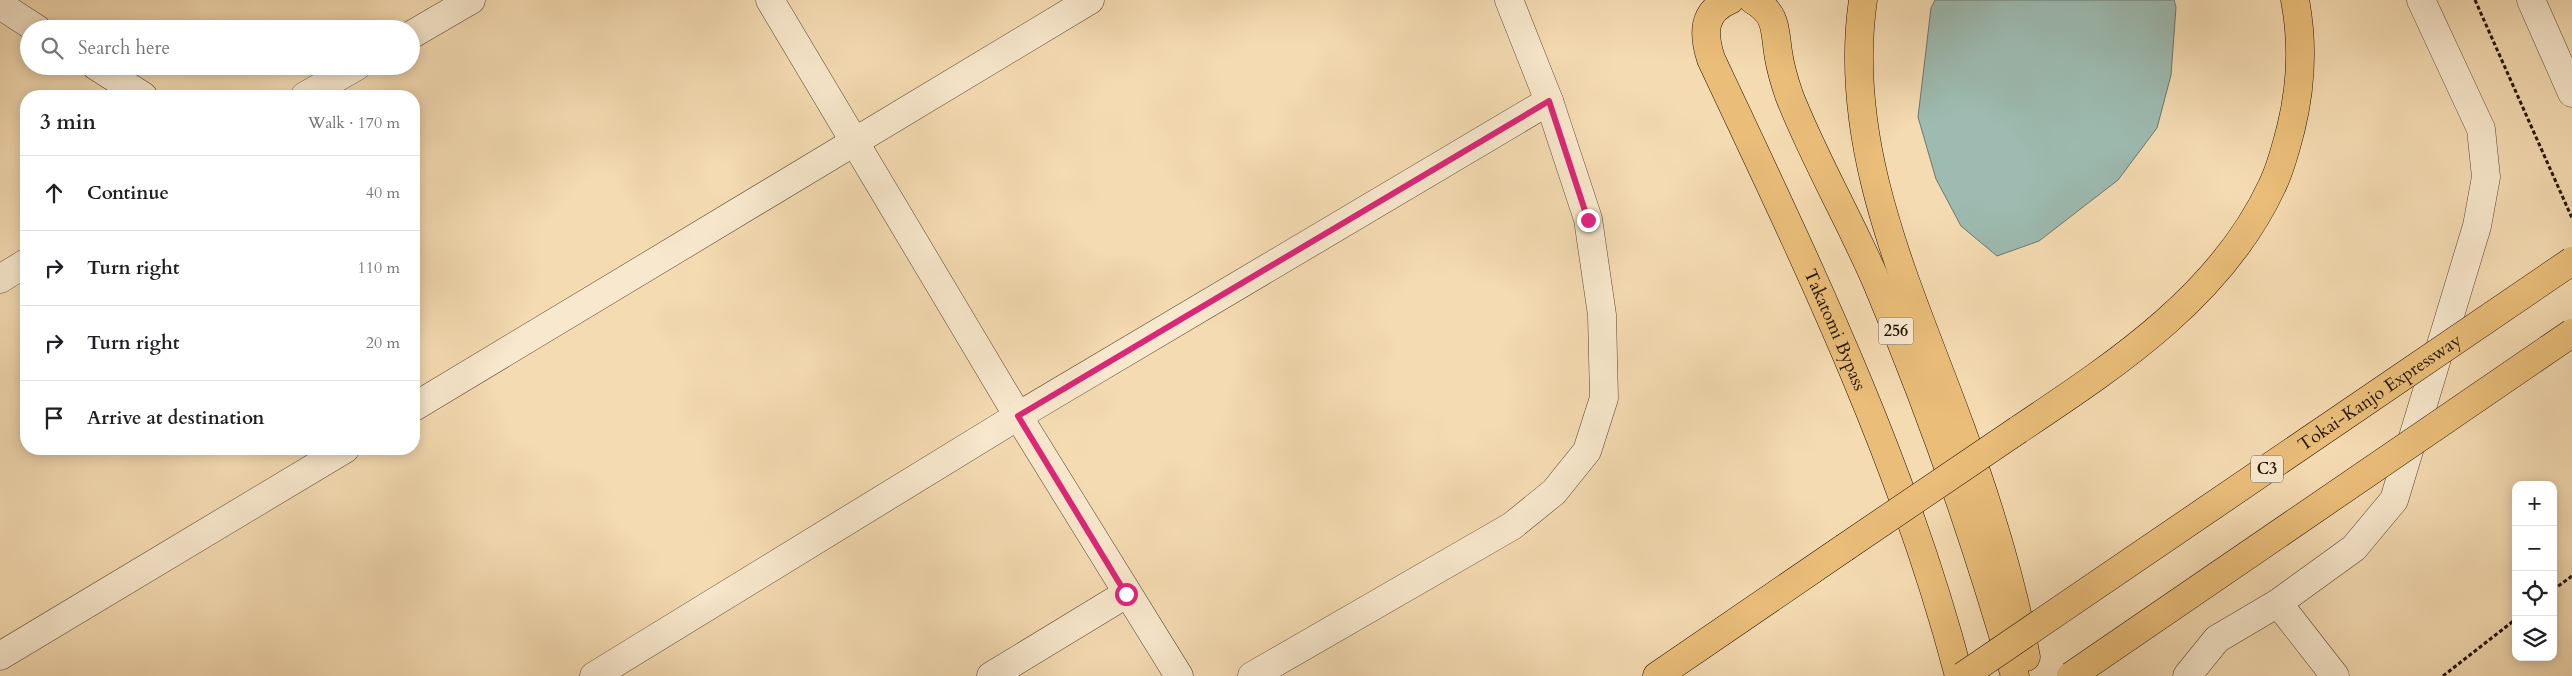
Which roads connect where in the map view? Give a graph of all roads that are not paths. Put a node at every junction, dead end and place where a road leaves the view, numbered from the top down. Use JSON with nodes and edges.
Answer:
{"nodes":[{"id":1,"x":471,"y":0,"type":"edge"},
{"id":2,"x":770,"y":0,"type":"edge"},
{"id":3,"x":1090,"y":0,"type":"edge"},
{"id":4,"x":1509,"y":0,"type":"edge"},
{"id":5,"x":1730,"y":0,"type":"edge"},
{"id":6,"x":1753,"y":0,"type":"edge"},
{"id":7,"x":1863,"y":0,"type":"edge"},
{"id":8,"x":2295,"y":0,"type":"edge"},
{"id":9,"x":2421,"y":0,"type":"edge"},
{"id":10,"x":2531,"y":0,"type":"edge"},
{"id":11,"x":0,"y":5,"type":"edge"},
{"id":12,"x":23,"y":20,"type":"edge"},
{"id":13,"x":420,"y":30,"type":"edge"},
{"id":14,"x":110,"y":75,"type":"edge"},
{"id":15,"x":341,"y":75,"type":"edge"},
{"id":16,"x":134,"y":90,"type":"edge"},
{"id":17,"x":315,"y":90,"type":"edge"},
{"id":18,"x":2572,"y":94,"type":"edge"},
{"id":19,"x":1549,"y":101,"type":"junction"},
{"id":20,"x":855,"y":141,"type":"junction"},
{"id":21,"x":2572,"y":261,"type":"edge"},
{"id":22,"x":20,"y":268,"type":"edge"},
{"id":23,"x":0,"y":280,"type":"edge"},
{"id":24,"x":2572,"y":333,"type":"edge"},
{"id":25,"x":420,"y":403,"type":"edge"},
{"id":26,"x":1018,"y":416,"type":"junction"},
{"id":27,"x":334,"y":455,"type":"edge"},
{"id":28,"x":1126,"y":594,"type":"junction"},
{"id":29,"x":2278,"y":603,"type":"junction"},
{"id":30,"x":0,"y":656,"type":"edge"},
{"id":31,"x":594,"y":676,"type":"edge"},
{"id":32,"x":992,"y":676,"type":"edge"},
{"id":33,"x":1179,"y":676,"type":"edge"},
{"id":34,"x":1252,"y":676,"type":"edge"},
{"id":35,"x":1657,"y":676,"type":"edge"},
{"id":36,"x":1959,"y":676,"type":"edge"},
{"id":37,"x":1963,"y":676,"type":"edge"},
{"id":38,"x":2015,"y":676,"type":"edge"},
{"id":39,"x":2030,"y":676,"type":"edge"},
{"id":40,"x":2071,"y":676,"type":"edge"},
{"id":41,"x":2187,"y":676,"type":"edge"},
{"id":42,"x":2334,"y":676,"type":"edge"}],
"edges":[{"from":1,"to":13,"type":"street"},
{"from":2,"to":20,"type":"street"},
{"from":3,"to":20,"type":"street"},
{"from":4,"to":19,"type":"street"},
{"from":5,"to":36,"type":"highway","name":"Takatomi Bypass"},
{"from":6,"to":38,"type":"highway","number":"256"},
{"from":7,"to":39,"type":"highway"},
{"from":8,"to":35,"type":"highway","bridge":true},
{"from":9,"to":29,"type":"street"},
{"from":10,"to":18,"type":"street"},
{"from":11,"to":12,"type":"street"},
{"from":14,"to":16,"type":"street"},
{"from":15,"to":17,"type":"street"},
{"from":19,"to":26,"type":"street"},
{"from":19,"to":34,"type":"street"},
{"from":20,"to":25,"type":"street"},
{"from":20,"to":26,"type":"street"},
{"from":21,"to":37,"type":"highway","name":"Tokai-Kanjo Expressway","number":"C3","bridge":true},
{"from":22,"to":23,"type":"street"},
{"from":24,"to":40,"type":"highway","bridge":true},
{"from":26,"to":28,"type":"street"},
{"from":26,"to":31,"type":"street"},
{"from":27,"to":30,"type":"street"},
{"from":28,"to":32,"type":"street"},
{"from":28,"to":33,"type":"street"},
{"from":29,"to":41,"type":"street"},
{"from":29,"to":42,"type":"street"}]}
